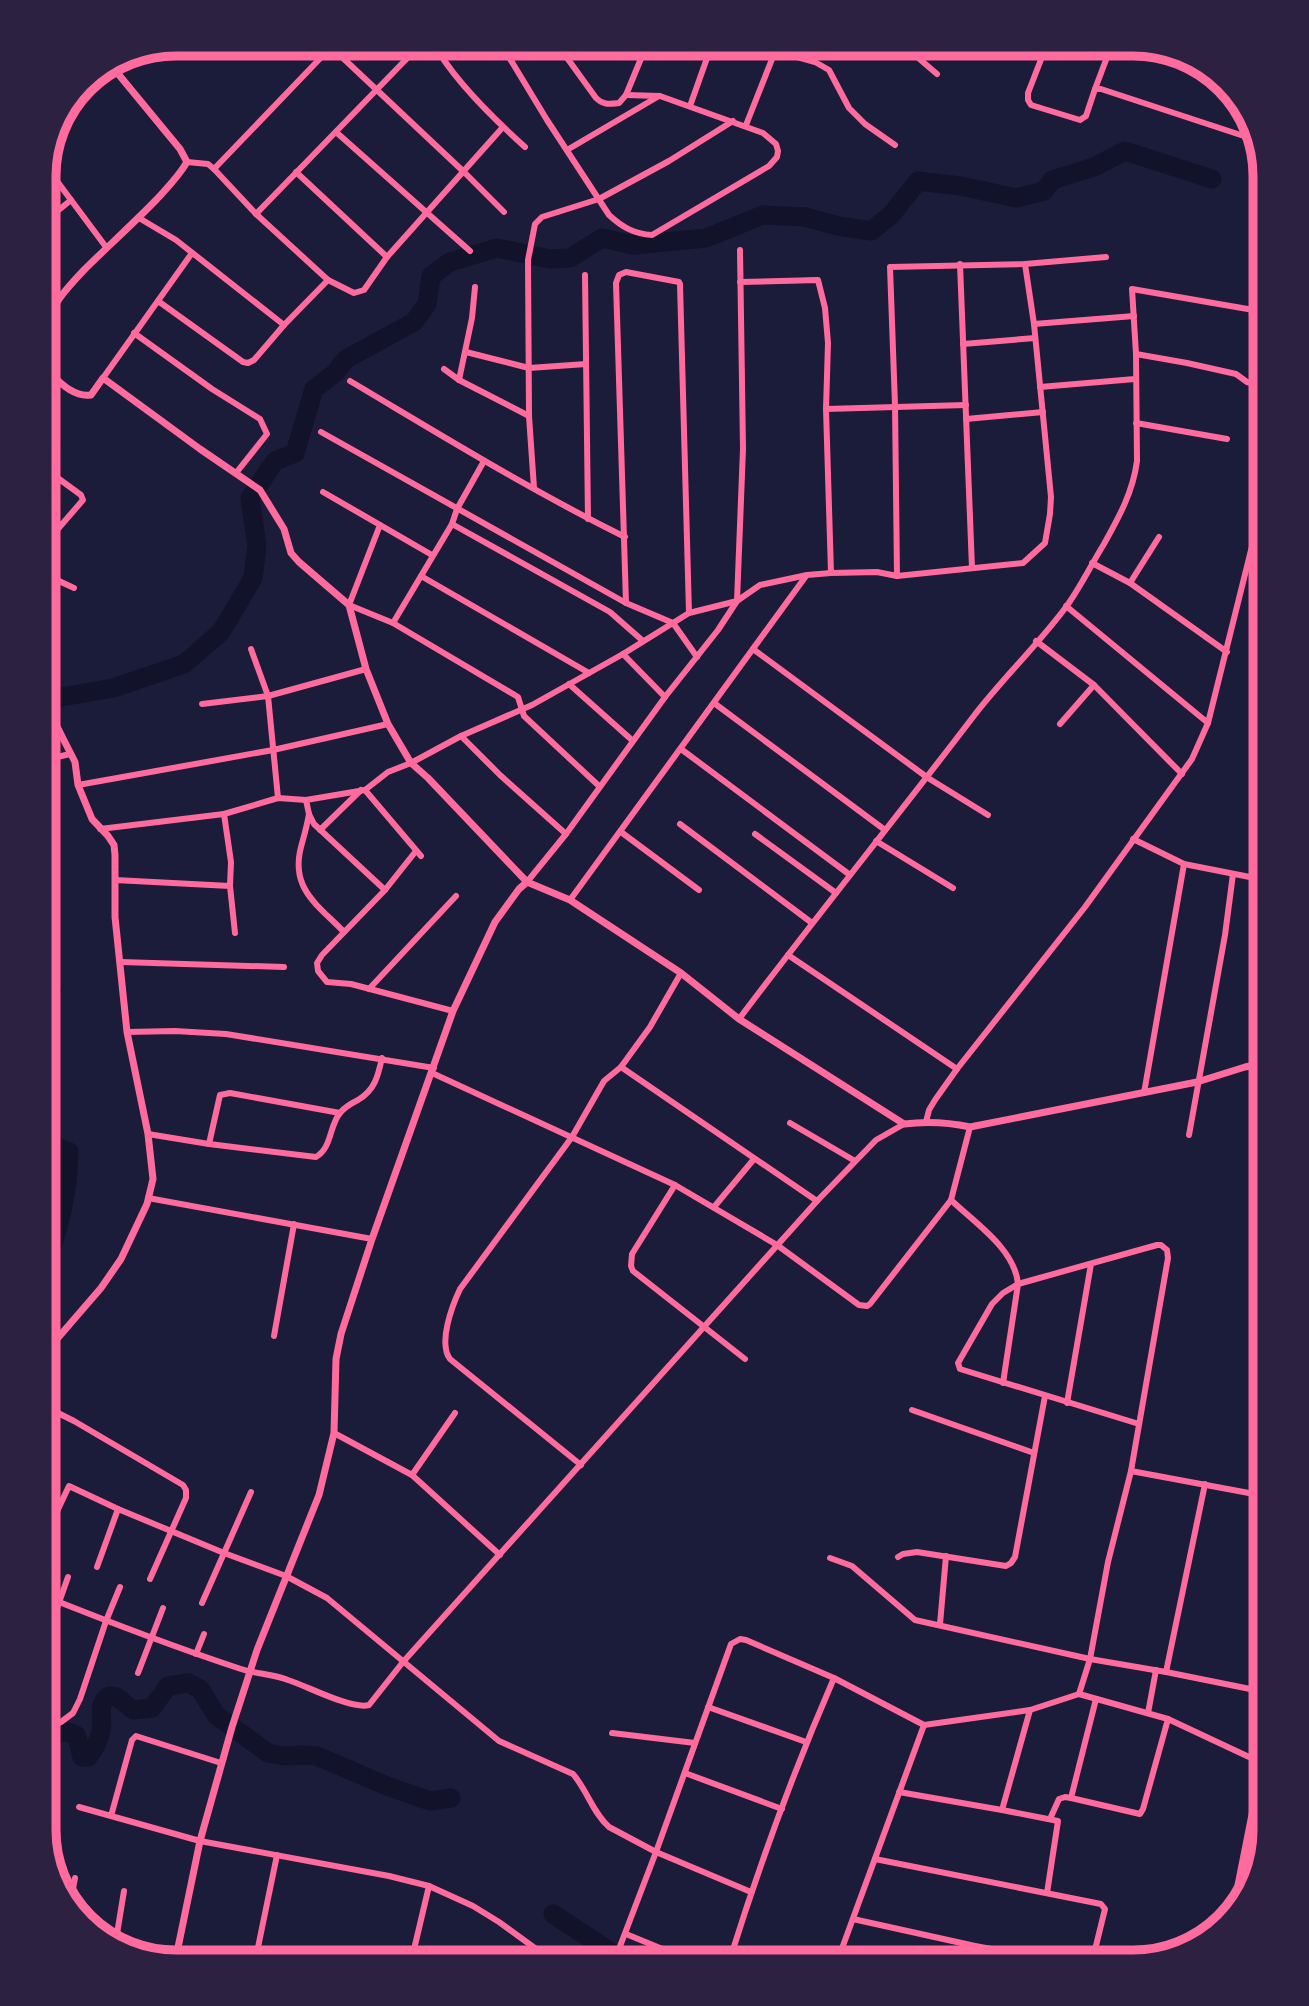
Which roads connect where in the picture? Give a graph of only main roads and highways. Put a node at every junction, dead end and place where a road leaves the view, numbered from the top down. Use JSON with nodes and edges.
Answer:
{"nodes":[{"id":1,"x":1253,"y":1822,"type":"edge"},
{"id":2,"x":1241,"y":1881,"type":"edge"}],
"edges":[{"from":1,"to":2,"type":"main road"}]}
